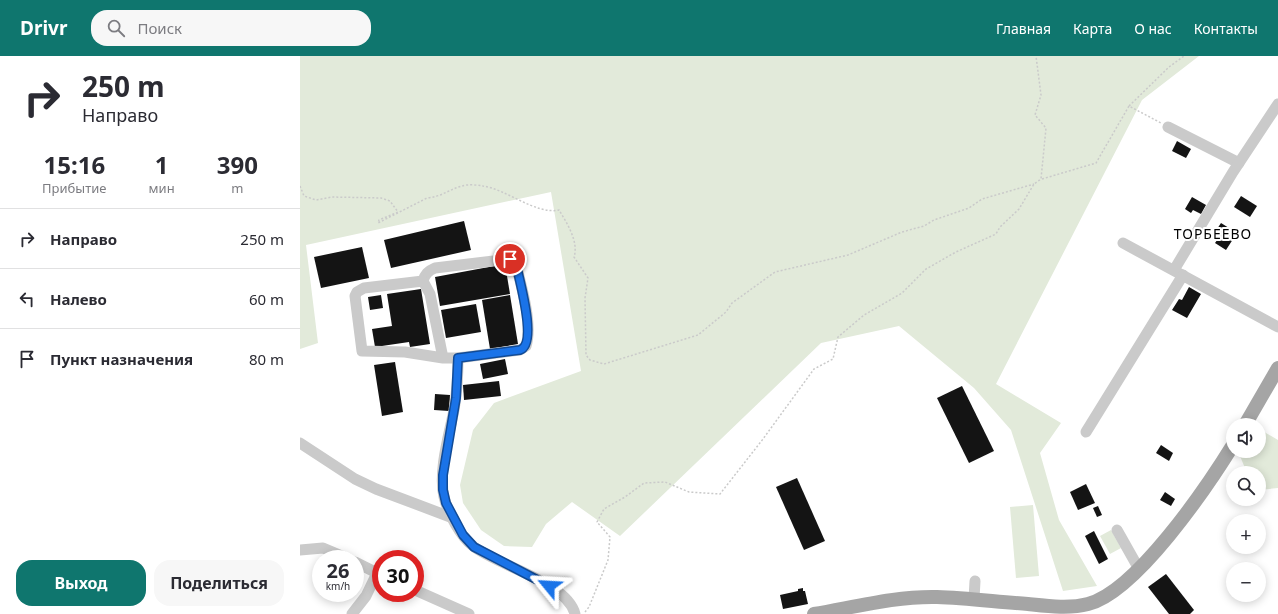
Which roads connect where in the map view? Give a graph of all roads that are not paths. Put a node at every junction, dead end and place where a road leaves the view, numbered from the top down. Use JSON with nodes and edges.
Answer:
{"nodes":[{"id":1,"x":1278,"y":104,"type":"edge"},
{"id":2,"x":1168,"y":127,"type":"road end"},
{"id":3,"x":1239,"y":163,"type":"junction"},
{"id":4,"x":1123,"y":243,"type":"dead end"},
{"id":5,"x":1179,"y":272,"type":"junction"},
{"id":6,"x":423,"y":282,"type":"junction"},
{"id":7,"x":1278,"y":327,"type":"edge"},
{"id":8,"x":443,"y":358,"type":"junction"},
{"id":9,"x":458,"y":358,"type":"junction"},
{"id":10,"x":1278,"y":368,"type":"edge"},
{"id":11,"x":1249,"y":418,"type":"edge"},
{"id":12,"x":1086,"y":432,"type":"dead end"},
{"id":13,"x":300,"y":442,"type":"edge"},
{"id":14,"x":1226,"y":456,"type":"edge"},
{"id":15,"x":453,"y":518,"type":"junction"},
{"id":16,"x":1117,"y":530,"type":"dead end"},
{"id":17,"x":300,"y":550,"type":"edge"},
{"id":18,"x":328,"y":550,"type":"edge"},
{"id":19,"x":1139,"y":569,"type":"junction"},
{"id":20,"x":975,"y":582,"type":"dead end"},
{"id":21,"x":372,"y":586,"type":"edge"},
{"id":22,"x":424,"y":594,"type":"edge"},
{"id":23,"x":974,"y":600,"type":"junction"},
{"id":24,"x":1063,"y":606,"type":"junction"},
{"id":25,"x":352,"y":614,"type":"edge"},
{"id":26,"x":470,"y":614,"type":"edge"},
{"id":27,"x":575,"y":614,"type":"edge"},
{"id":28,"x":814,"y":614,"type":"edge"},
{"id":29,"x":1078,"y":614,"type":"edge"}],
"edges":[{"from":1,"to":3,"type":"street"},
{"from":2,"to":3,"type":"street"},
{"from":3,"to":5,"type":"street"},
{"from":4,"to":5,"type":"street"},
{"from":5,"to":7,"type":"street"},
{"from":5,"to":12,"type":"street"},
{"from":6,"to":8,"type":"street"},
{"from":6,"to":8,"type":"street"},
{"from":6,"to":9,"type":"street"},
{"from":8,"to":9,"type":"street"},
{"from":9,"to":15,"type":"street"},
{"from":10,"to":11,"type":"main road"},
{"from":13,"to":15,"type":"street"},
{"from":14,"to":19,"type":"main road"},
{"from":15,"to":27,"type":"street"},
{"from":16,"to":19,"type":"street"},
{"from":17,"to":18,"type":"street"},
{"from":19,"to":24,"type":"main road"},
{"from":20,"to":23,"type":"street"},
{"from":21,"to":25,"type":"street"},
{"from":22,"to":26,"type":"street"},
{"from":23,"to":24,"type":"main road"},
{"from":23,"to":28,"type":"main road"},
{"from":24,"to":29,"type":"street"}]}
